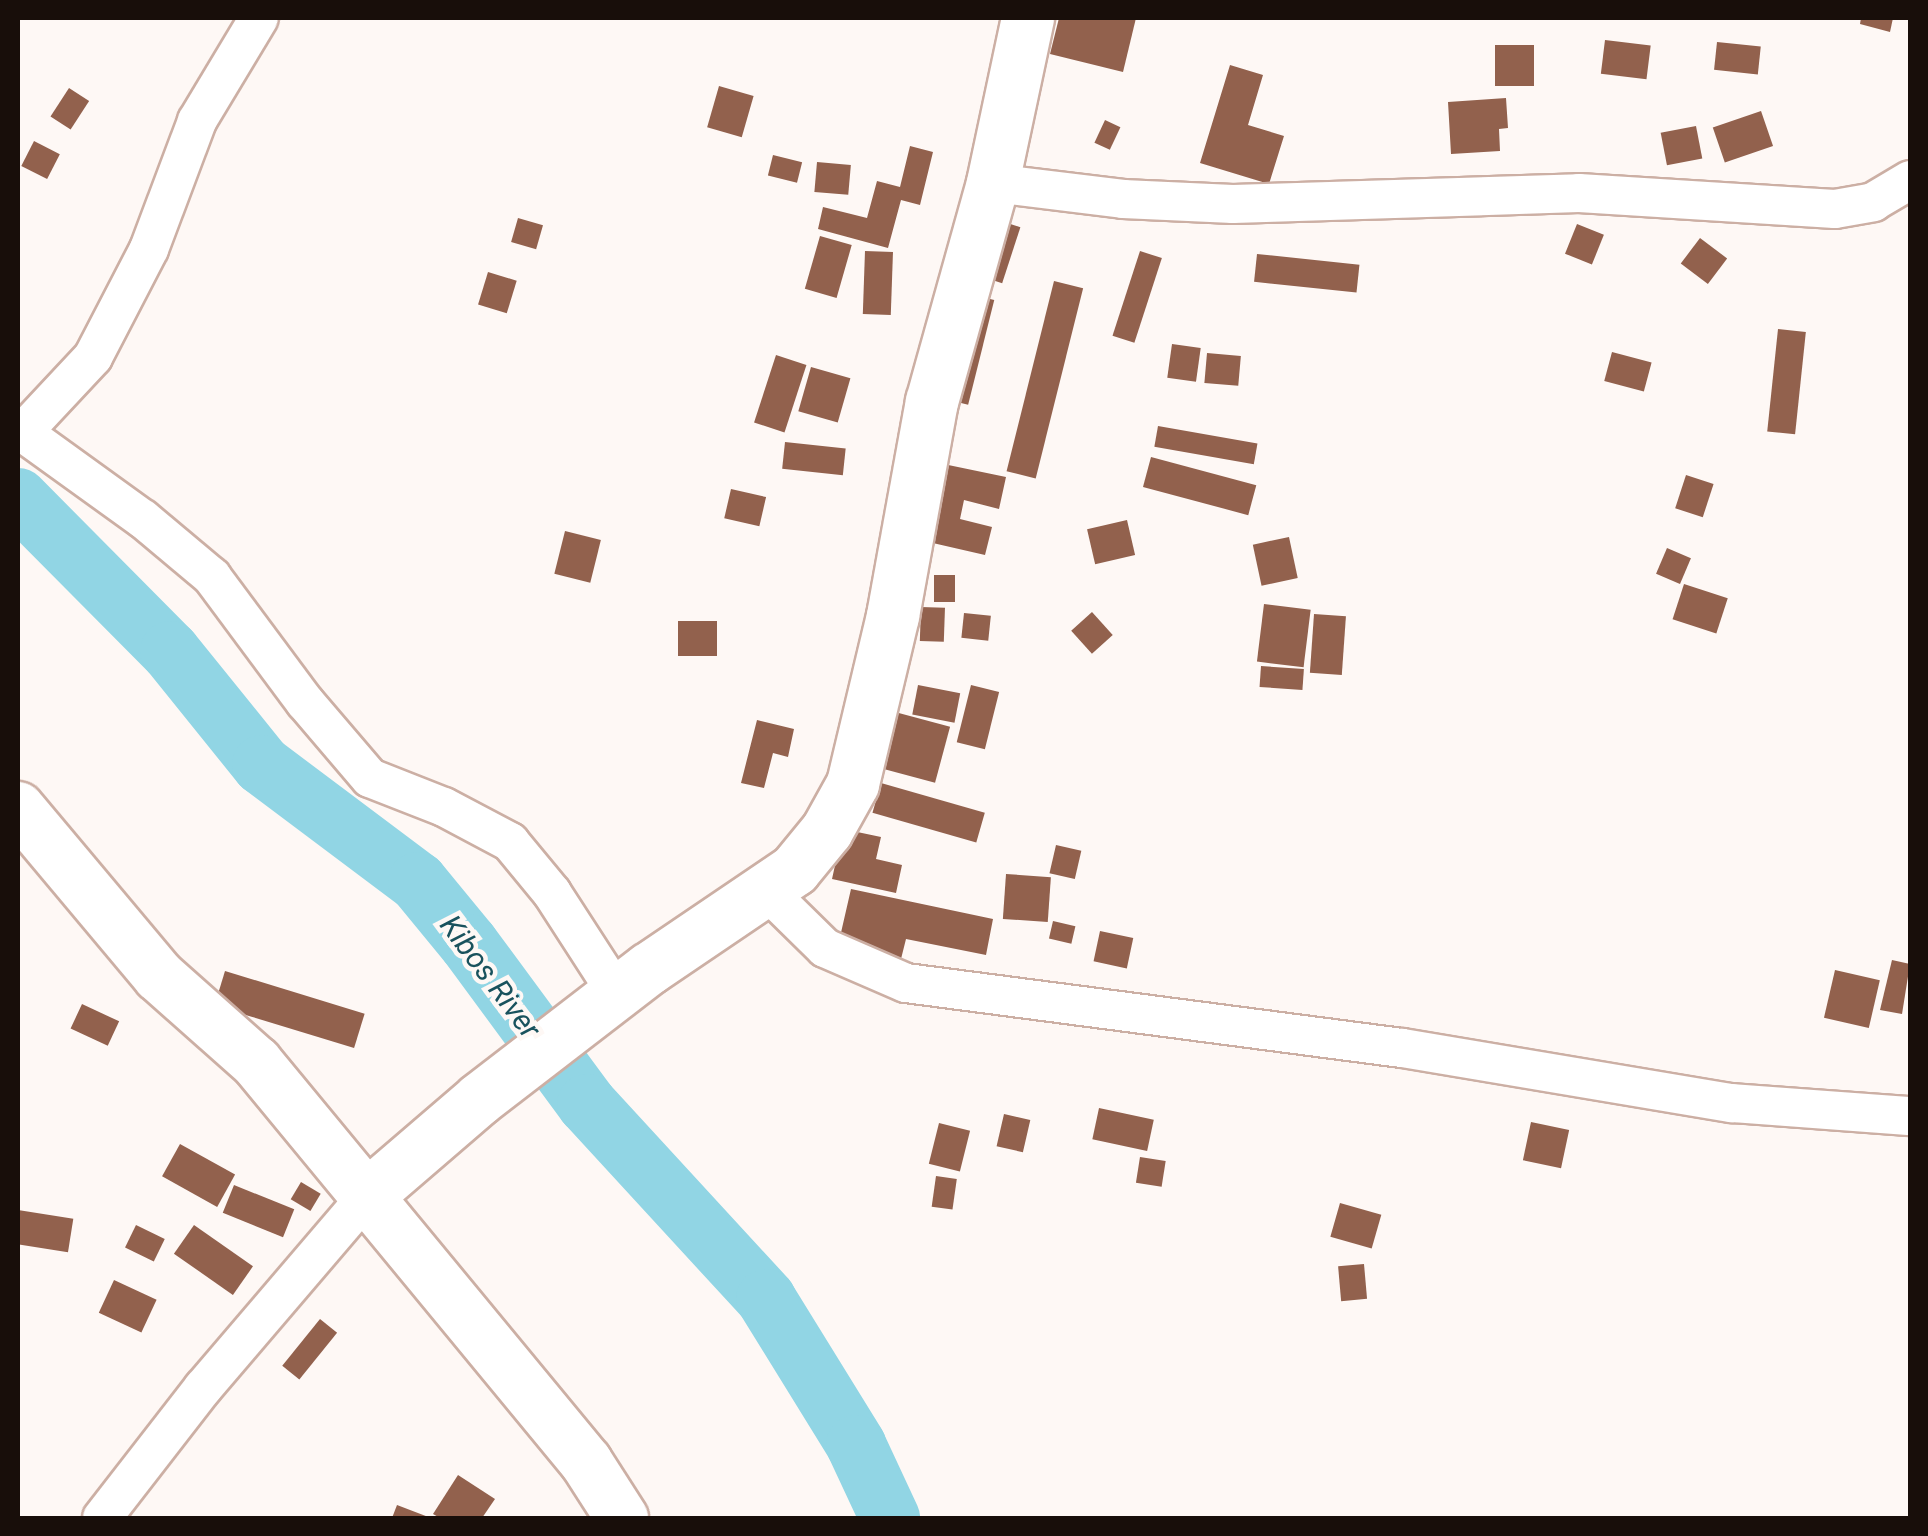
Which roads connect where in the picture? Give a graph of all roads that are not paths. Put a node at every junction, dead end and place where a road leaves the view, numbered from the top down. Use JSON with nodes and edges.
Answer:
{"nodes":[{"id":1,"x":259,"y":18,"type":"edge"},
{"id":2,"x":1028,"y":18,"type":"edge"},
{"id":3,"x":1910,"y":180,"type":"edge"},
{"id":4,"x":993,"y":183,"type":"junction"},
{"id":5,"x":20,"y":431,"type":"edge"},
{"id":6,"x":18,"y":808,"type":"edge"},
{"id":7,"x":768,"y":891,"type":"junction"},
{"id":8,"x":598,"y":1010,"type":"junction"},
{"id":9,"x":1910,"y":1116,"type":"edge"},
{"id":10,"x":365,"y":1198,"type":"junction"},
{"id":11,"x":102,"y":1518,"type":"edge"},
{"id":12,"x":622,"y":1518,"type":"edge"}],
"edges":[{"from":1,"to":5,"type":"street"},
{"from":2,"to":4,"type":"main road"},
{"from":3,"to":4,"type":"street"},
{"from":4,"to":7,"type":"main road"},
{"from":5,"to":8,"type":"street"},
{"from":6,"to":10,"type":"main road"},
{"from":7,"to":8,"type":"main road"},
{"from":7,"to":9,"type":"street"},
{"from":8,"to":10,"type":"main road"},
{"from":10,"to":11,"type":"street"},
{"from":10,"to":12,"type":"main road"}]}
